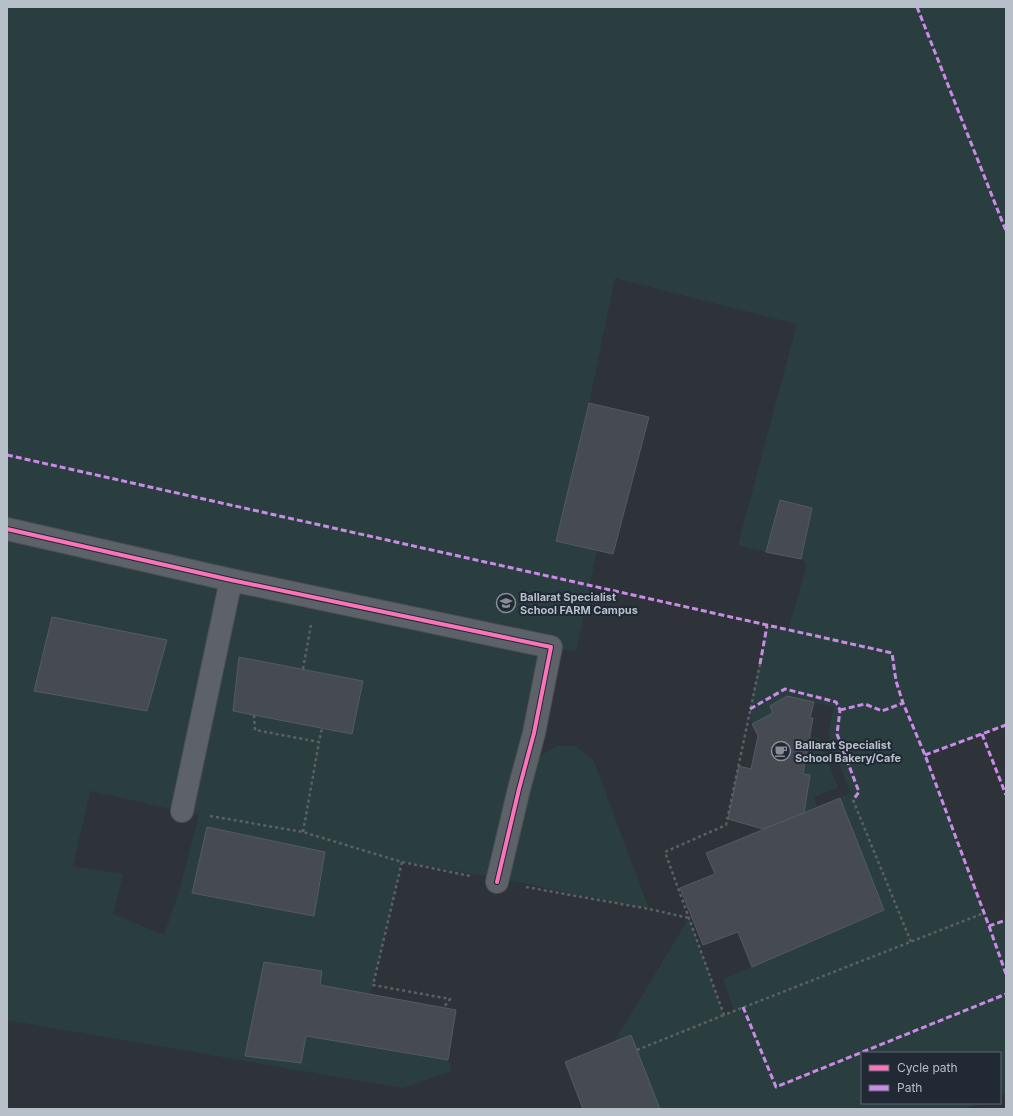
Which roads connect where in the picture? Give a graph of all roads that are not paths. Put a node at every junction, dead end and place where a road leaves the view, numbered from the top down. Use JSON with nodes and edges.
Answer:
{"nodes":[{"id":1,"x":7,"y":529,"type":"edge"},
{"id":2,"x":231,"y":580,"type":"junction"},
{"id":3,"x":182,"y":811,"type":"road end"},
{"id":4,"x":497,"y":882,"type":"road end"}],
"edges":[{"from":1,"to":2,"type":"street"},
{"from":2,"to":3,"type":"street"},
{"from":2,"to":4,"type":"street"}]}
